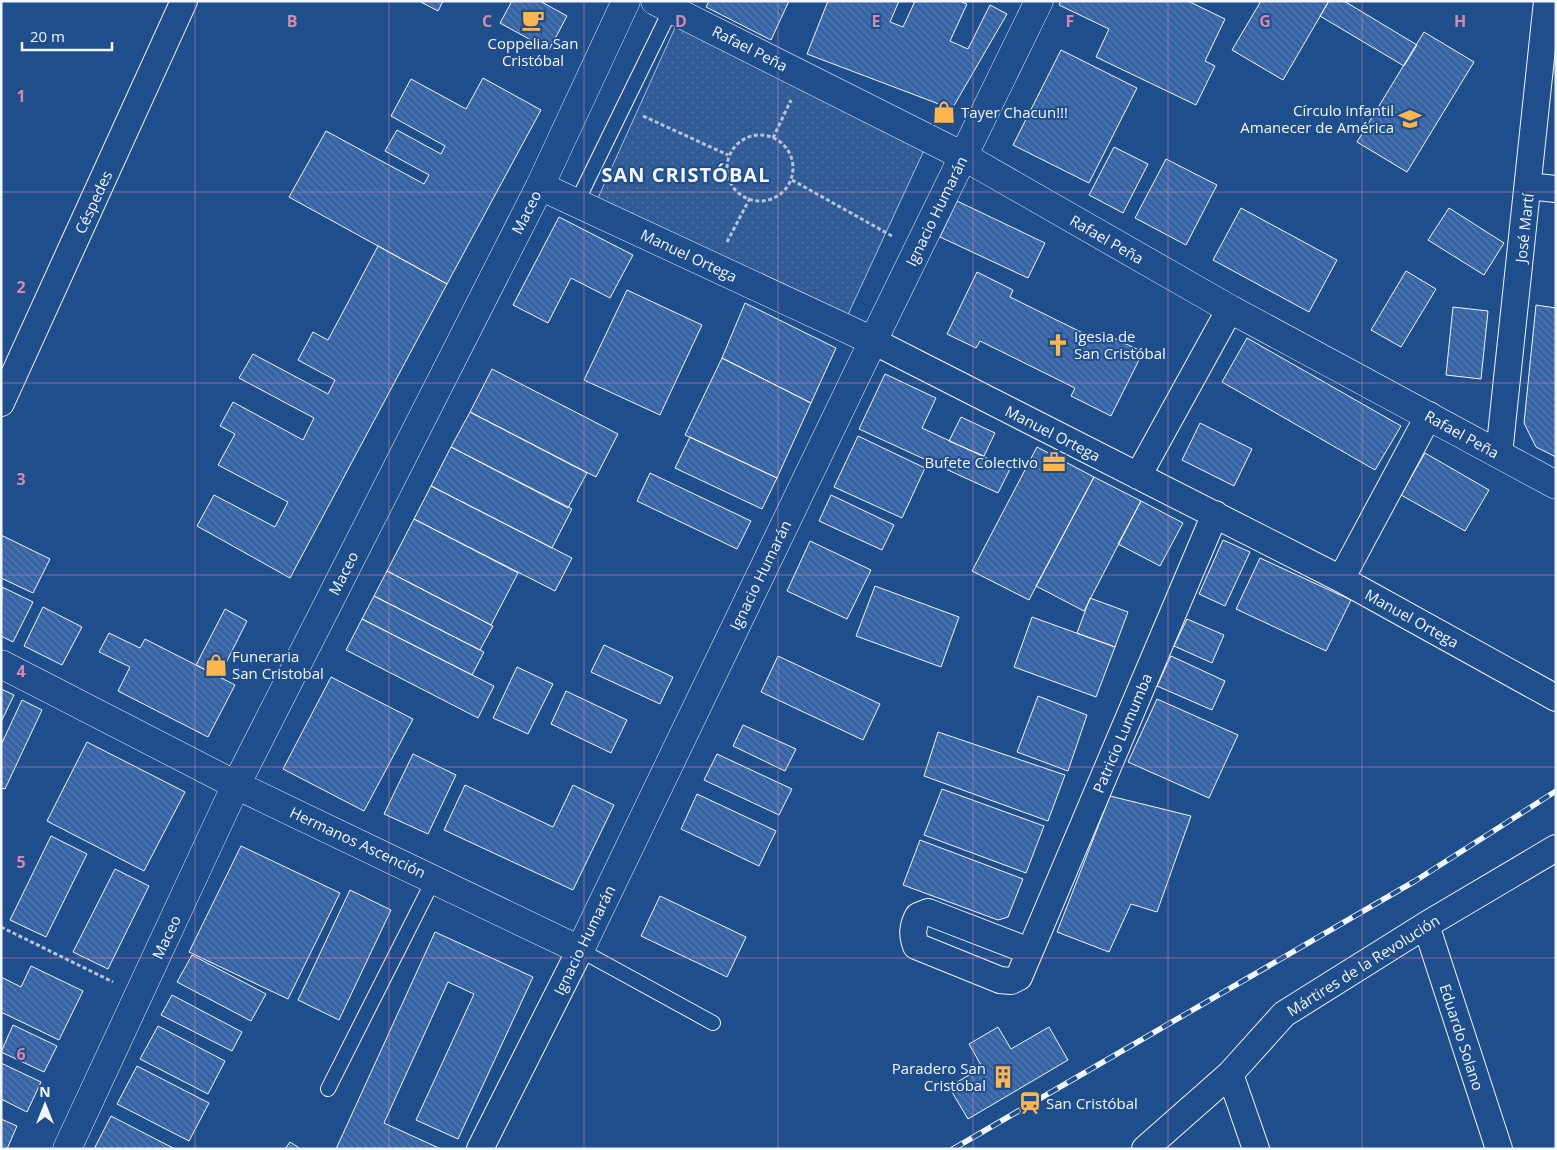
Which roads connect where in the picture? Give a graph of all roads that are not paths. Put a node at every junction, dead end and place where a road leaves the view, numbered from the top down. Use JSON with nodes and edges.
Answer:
{"nodes":[{"id":1,"x":184,"y":1,"type":"edge"},
{"id":2,"x":626,"y":1,"type":"edge"},
{"id":3,"x":1039,"y":1,"type":"edge"},
{"id":4,"x":1547,"y":1,"type":"edge"},
{"id":5,"x":667,"y":4,"type":"edge"},
{"id":6,"x":963,"y":156,"type":"junction"},
{"id":7,"x":540,"y":186,"type":"junction"},
{"id":8,"x":1528,"y":186,"type":"junction"},
{"id":9,"x":1556,"y":189,"type":"edge"},
{"id":10,"x":577,"y":202,"type":"junction"},
{"id":11,"x":1230,"y":309,"type":"junction"},
{"id":12,"x":873,"y":341,"type":"junction"},
{"id":13,"x":1,"y":403,"type":"edge"},
{"id":14,"x":1429,"y":415,"type":"junction"},
{"id":15,"x":1498,"y":454,"type":"junction"},
{"id":16,"x":1138,"y":476,"type":"junction"},
{"id":17,"x":1556,"y":485,"type":"edge"},
{"id":18,"x":1215,"y":514,"type":"junction"},
{"id":19,"x":1341,"y":579,"type":"junction"},
{"id":20,"x":1,"y":664,"type":"edge"},
{"id":21,"x":1556,"y":698,"type":"edge"},
{"id":22,"x":236,"y":785,"type":"junction"},
{"id":23,"x":1556,"y":848,"type":"edge"},
{"id":24,"x":434,"y":878,"type":"junction"},
{"id":25,"x":1426,"y":924,"type":"junction"},
{"id":26,"x":580,"y":950,"type":"junction"},
{"id":27,"x":1029,"y":951,"type":"dead end"},
{"id":28,"x":713,"y":1022,"type":"dead end"},
{"id":29,"x":1230,"y":1074,"type":"junction"},
{"id":30,"x":328,"y":1089,"type":"dead end"},
{"id":31,"x":67,"y":1149,"type":"edge"},
{"id":32,"x":480,"y":1149,"type":"edge"},
{"id":33,"x":1145,"y":1149,"type":"edge"},
{"id":34,"x":1256,"y":1149,"type":"edge"},
{"id":35,"x":1499,"y":1149,"type":"edge"}],
"edges":[{"from":1,"to":13,"type":"street","name":"Céspedes"},
{"from":2,"to":7,"type":"street","name":"Maceo"},
{"from":3,"to":6,"type":"street","name":"Ignacio Humarán"},
{"from":4,"to":8,"type":"street","name":"José Martí"},
{"from":5,"to":6,"type":"street","name":"Rafael Peña"},
{"from":5,"to":10,"type":"lane"},
{"from":6,"to":11,"type":"street","name":"Rafael Peña"},
{"from":6,"to":12,"type":"street","name":"Ignacio Humarán"},
{"from":7,"to":10,"type":"street","name":"Manuel Ortega"},
{"from":7,"to":22,"type":"street","name":"Maceo"},
{"from":8,"to":9,"type":"street"},
{"from":8,"to":15,"type":"street","name":"José Martí"},
{"from":10,"to":12,"type":"street","name":"Manuel Ortega"},
{"from":11,"to":14,"type":"street","name":"Rafael Peña"},
{"from":11,"to":16,"type":"street"},
{"from":12,"to":16,"type":"street","name":"Manuel Ortega"},
{"from":12,"to":26,"type":"street","name":"Ignacio Humarán"},
{"from":14,"to":15,"type":"street","name":"Rafael Peña"},
{"from":14,"to":19,"type":"street"},
{"from":15,"to":17,"type":"street","name":"Rafael Peña"},
{"from":16,"to":18,"type":"street","name":"Manuel Ortega"},
{"from":18,"to":19,"type":"street","name":"Manuel Ortega"},
{"from":18,"to":27,"type":"street","name":"Patricio Lumumba"},
{"from":19,"to":21,"type":"street","name":"Manuel Ortega"},
{"from":20,"to":22,"type":"street","name":"Hermanos Ascención"},
{"from":22,"to":24,"type":"street","name":"Hermanos Ascención"},
{"from":22,"to":31,"type":"street","name":"Maceo"},
{"from":23,"to":25,"type":"street","name":"Mártires de la Revolución"},
{"from":24,"to":26,"type":"street","name":"Hermanos Ascención"},
{"from":24,"to":30,"type":"lane"},
{"from":25,"to":29,"type":"street","name":"Mártires de la Revolución"},
{"from":25,"to":35,"type":"street","name":"Eduardo Solano"},
{"from":26,"to":28,"type":"lane","name":"Hermanos Ascención"},
{"from":26,"to":32,"type":"street","name":"Ignacio Humarán"},
{"from":29,"to":33,"type":"street","name":"Mártires de la Revolución"},
{"from":29,"to":34,"type":"street"}]}
